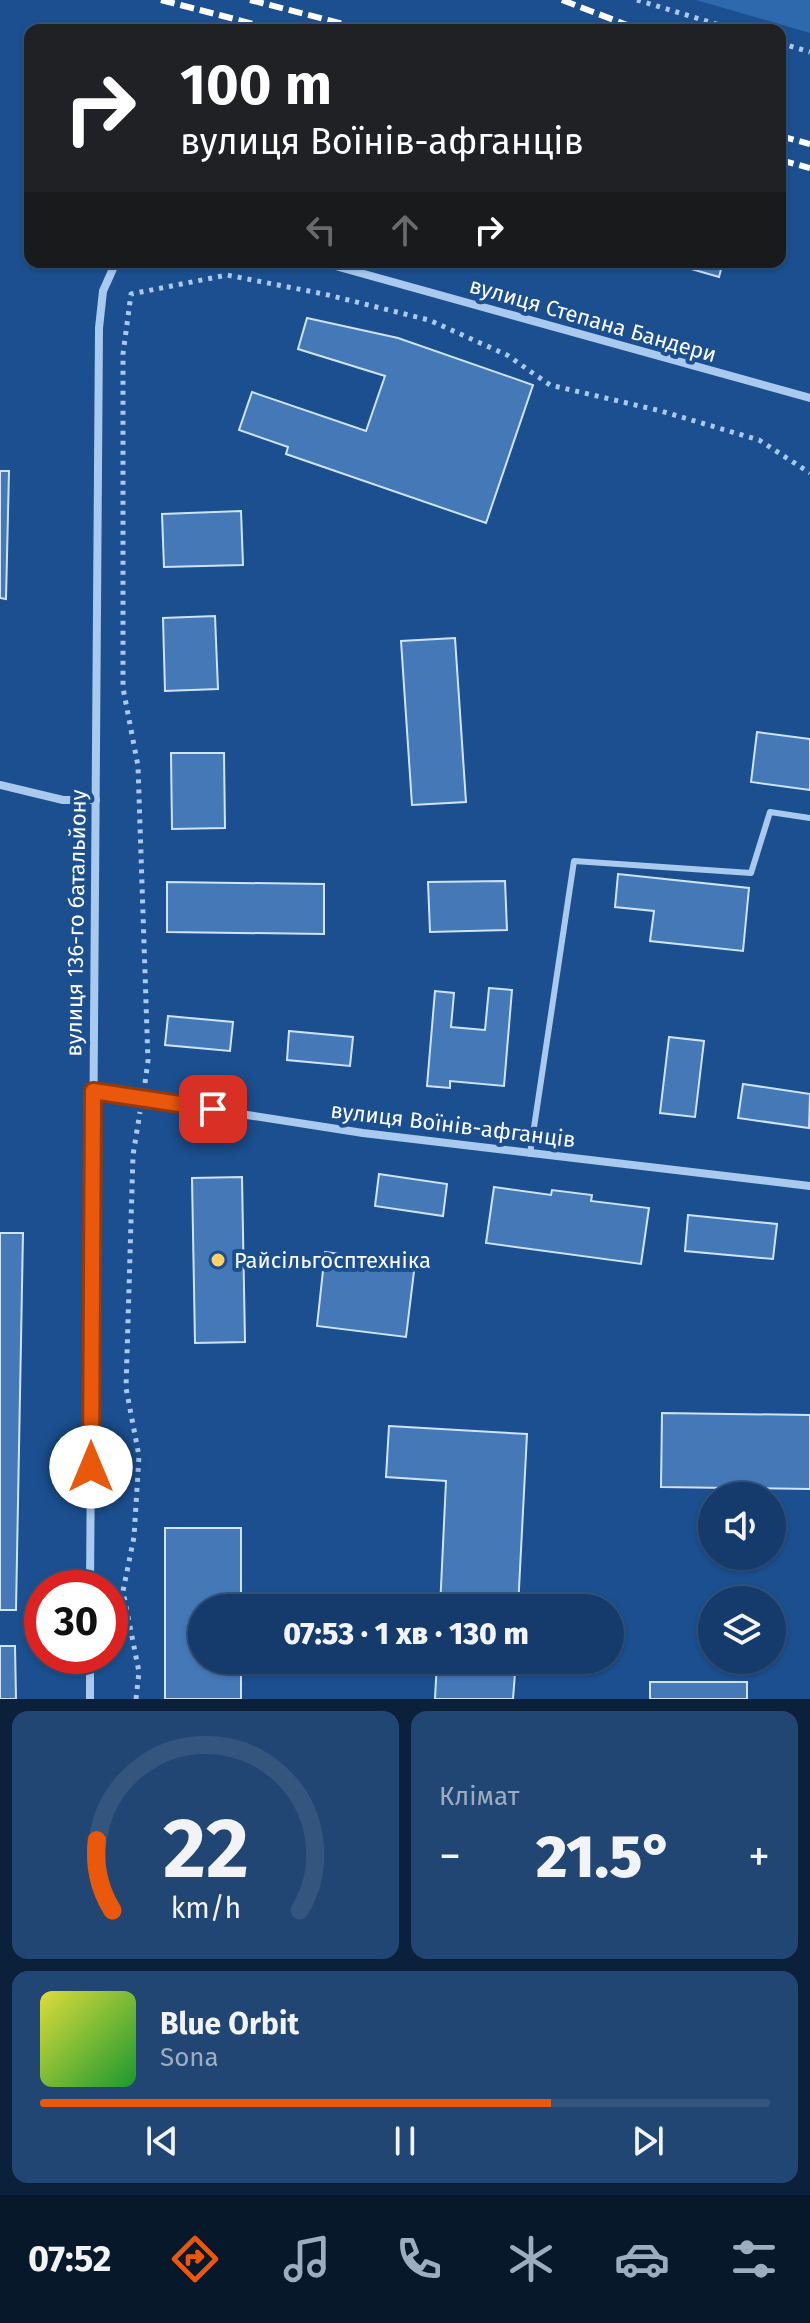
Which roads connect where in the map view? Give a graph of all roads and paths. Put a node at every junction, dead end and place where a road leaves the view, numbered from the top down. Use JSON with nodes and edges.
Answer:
{"nodes":[{"id":1,"x":637,"y":0,"type":"edge"},
{"id":2,"x":716,"y":24,"type":"edge"},
{"id":3,"x":786,"y":45,"type":"edge"},
{"id":4,"x":810,"y":52,"type":"edge"},
{"id":5,"x":113,"y":268,"type":"edge"},
{"id":6,"x":343,"y":268,"type":"edge"},
{"id":7,"x":810,"y":398,"type":"edge"},
{"id":8,"x":810,"y":473,"type":"edge"},
{"id":9,"x":0,"y":785,"type":"edge"},
{"id":10,"x":96,"y":800,"type":"junction"},
{"id":11,"x":810,"y":818,"type":"edge"},
{"id":12,"x":93,"y":1091,"type":"junction"},
{"id":13,"x":143,"y":1092,"type":"dead end"},
{"id":14,"x":141,"y":1108,"type":"dead end"},
{"id":15,"x":530,"y":1154,"type":"junction"},
{"id":16,"x":810,"y":1186,"type":"edge"},
{"id":17,"x":90,"y":1570,"type":"edge"},
{"id":18,"x":90,"y":1674,"type":"edge"},
{"id":19,"x":90,"y":1699,"type":"edge"},
{"id":20,"x":136,"y":1699,"type":"edge"}],
"edges":[{"from":1,"to":2,"type":"path"},
{"from":3,"to":4,"type":"path"},
{"from":5,"to":10,"type":"street","name":"вулиця 136-го батальйону"},
{"from":6,"to":7,"type":"street","name":"вулиця Степана Бандери"},
{"from":8,"to":13,"type":"path"},
{"from":9,"to":10,"type":"street"},
{"from":10,"to":12,"type":"street","name":"вулиця 136-го батальйону"},
{"from":11,"to":15,"type":"lane"},
{"from":12,"to":15,"type":"street","name":"вулиця Воїнів-афганців"},
{"from":12,"to":17,"type":"street","name":"вулиця 136-го батальйону"},
{"from":14,"to":20,"type":"path"},
{"from":15,"to":16,"type":"street","name":"вулиця Воїнів-афганців"},
{"from":18,"to":19,"type":"street"}]}
